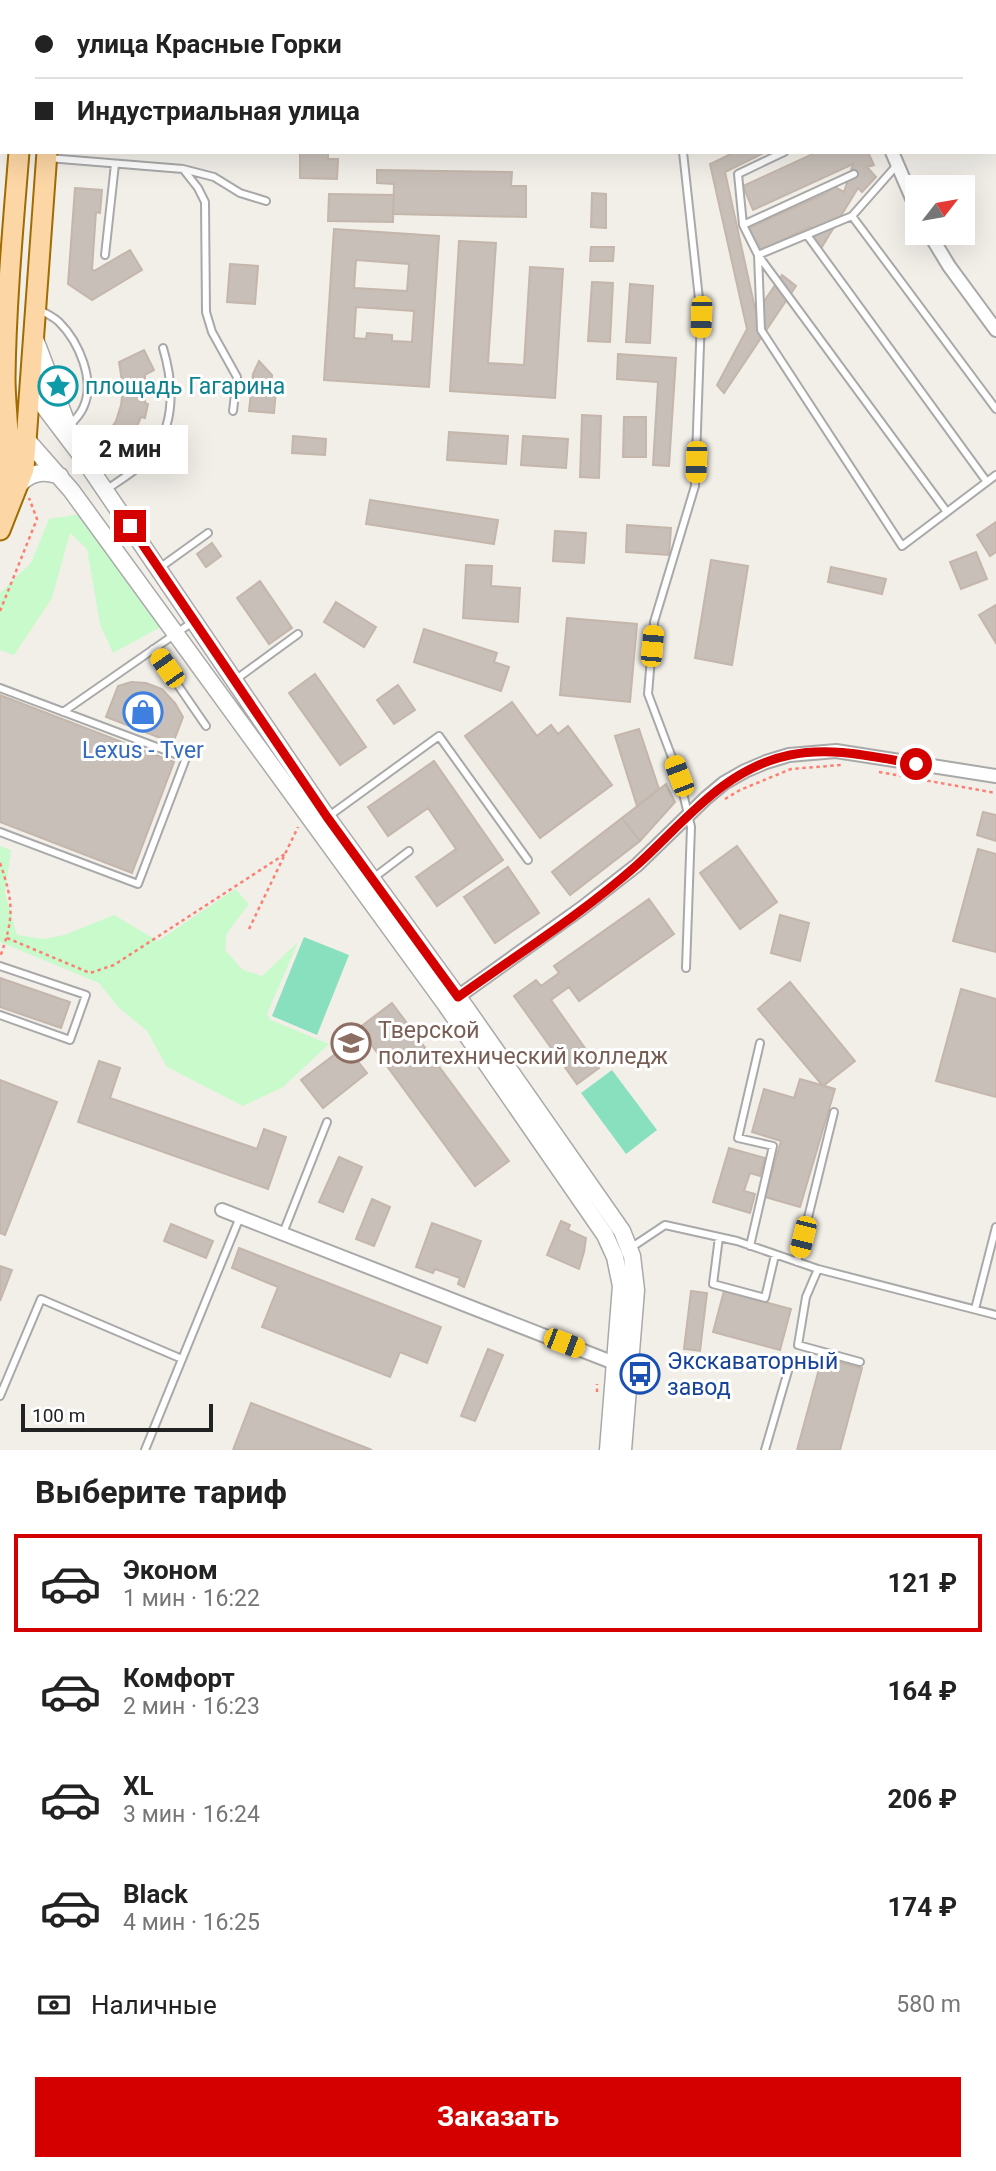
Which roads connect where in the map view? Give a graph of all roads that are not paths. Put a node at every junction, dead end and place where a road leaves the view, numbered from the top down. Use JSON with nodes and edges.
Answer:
{"nodes":[{"id":1,"x":19,"y":154,"type":"edge"},
{"id":2,"x":683,"y":154,"type":"edge"},
{"id":3,"x":780,"y":154,"type":"edge"},
{"id":4,"x":893,"y":154,"type":"edge"},
{"id":5,"x":46,"y":155,"type":"edge"},
{"id":6,"x":115,"y":164,"type":"junction"},
{"id":7,"x":897,"y":165,"type":"junction"},
{"id":8,"x":183,"y":169,"type":"junction"},
{"id":9,"x":855,"y":174,"type":"dead end"},
{"id":10,"x":905,"y":183,"type":"edge"},
{"id":11,"x":266,"y":201,"type":"dead end"},
{"id":12,"x":852,"y":216,"type":"junction"},
{"id":13,"x":743,"y":225,"type":"junction"},
{"id":14,"x":807,"y":235,"type":"junction"},
{"id":15,"x":936,"y":245,"type":"edge"},
{"id":16,"x":105,"y":255,"type":"dead end"},
{"id":17,"x":758,"y":255,"type":"junction"},
{"id":18,"x":10,"y":264,"type":"junction"},
{"id":19,"x":0,"y":286,"type":"edge"},
{"id":20,"x":35,"y":307,"type":"junction"},
{"id":21,"x":996,"y":330,"type":"edge"},
{"id":22,"x":33,"y":335,"type":"junction"},
{"id":23,"x":163,"y":348,"type":"dead end"},
{"id":24,"x":3,"y":382,"type":"edge"},
{"id":25,"x":30,"y":388,"type":"junction"},
{"id":26,"x":996,"y":409,"type":"edge"},
{"id":27,"x":233,"y":411,"type":"dead end"},
{"id":28,"x":29,"y":420,"type":"junction"},
{"id":29,"x":4,"y":422,"type":"edge"},
{"id":30,"x":64,"y":426,"type":"junction"},
{"id":31,"x":27,"y":440,"type":"junction"},
{"id":32,"x":996,"y":475,"type":"edge"},
{"id":33,"x":60,"y":476,"type":"junction"},
{"id":34,"x":987,"y":482,"type":"junction"},
{"id":35,"x":10,"y":487,"type":"edge"},
{"id":36,"x":105,"y":490,"type":"junction"},
{"id":37,"x":947,"y":512,"type":"junction"},
{"id":38,"x":0,"y":530,"type":"edge"},
{"id":39,"x":208,"y":533,"type":"dead end"},
{"id":40,"x":158,"y":569,"type":"junction"},
{"id":41,"x":194,"y":621,"type":"junction"},
{"id":42,"x":176,"y":634,"type":"junction"},
{"id":43,"x":298,"y":634,"type":"dead end"},
{"id":44,"x":153,"y":649,"type":"junction"},
{"id":45,"x":235,"y":680,"type":"junction"},
{"id":46,"x":0,"y":688,"type":"edge"},
{"id":47,"x":63,"y":712,"type":"junction"},
{"id":48,"x":206,"y":726,"type":"dead end"},
{"id":49,"x":996,"y":776,"type":"edge"},
{"id":50,"x":689,"y":814,"type":"junction"},
{"id":51,"x":327,"y":817,"type":"junction"},
{"id":52,"x":0,"y":832,"type":"edge"},
{"id":53,"x":409,"y":851,"type":"dead end"},
{"id":54,"x":528,"y":860,"type":"dead end"},
{"id":55,"x":372,"y":879,"type":"junction"},
{"id":56,"x":0,"y":966,"type":"edge"},
{"id":57,"x":686,"y":968,"type":"dead end"},
{"id":58,"x":452,"y":1001,"type":"junction"},
{"id":59,"x":0,"y":1015,"type":"edge"},
{"id":60,"x":760,"y":1043,"type":"dead end"},
{"id":61,"x":834,"y":1112,"type":"dead end"},
{"id":62,"x":327,"y":1122,"type":"dead end"},
{"id":63,"x":222,"y":1210,"type":"dead end"},
{"id":64,"x":240,"y":1217,"type":"junction"},
{"id":65,"x":996,"y":1227,"type":"edge"},
{"id":66,"x":283,"y":1233,"type":"junction"},
{"id":67,"x":719,"y":1237,"type":"junction"},
{"id":68,"x":750,"y":1246,"type":"junction"},
{"id":69,"x":622,"y":1253,"type":"junction"},
{"id":70,"x":775,"y":1255,"type":"junction"},
{"id":71,"x":797,"y":1262,"type":"junction"},
{"id":72,"x":818,"y":1269,"type":"junction"},
{"id":73,"x":975,"y":1309,"type":"junction"},
{"id":74,"x":996,"y":1314,"type":"edge"},
{"id":75,"x":182,"y":1360,"type":"junction"},
{"id":76,"x":860,"y":1362,"type":"dead end"},
{"id":77,"x":622,"y":1366,"type":"junction"},
{"id":78,"x":788,"y":1371,"type":"dead end"},
{"id":79,"x":0,"y":1395,"type":"edge"},
{"id":80,"x":145,"y":1450,"type":"edge"},
{"id":81,"x":608,"y":1450,"type":"edge"},
{"id":82,"x":623,"y":1450,"type":"edge"},
{"id":83,"x":765,"y":1450,"type":"edge"}],
"edges":[{"from":1,"to":18,"type":"main road"},
{"from":2,"to":50,"type":"lane"},
{"from":3,"to":13,"type":"lane"},
{"from":4,"to":7,"type":"street"},
{"from":5,"to":6,"type":"lane"},
{"from":5,"to":20,"type":"main road"},
{"from":6,"to":8,"type":"lane"},
{"from":6,"to":16,"type":"lane"},
{"from":7,"to":10,"type":"street"},
{"from":7,"to":12,"type":"lane"},
{"from":8,"to":11,"type":"lane"},
{"from":8,"to":27,"type":"lane"},
{"from":9,"to":13,"type":"lane"},
{"from":12,"to":14,"type":"lane"},
{"from":12,"to":26,"type":"lane"},
{"from":13,"to":17,"type":"lane"},
{"from":14,"to":17,"type":"lane"},
{"from":14,"to":34,"type":"lane"},
{"from":15,"to":21,"type":"street"},
{"from":17,"to":37,"type":"lane"},
{"from":17,"to":37,"type":"lane"},
{"from":18,"to":19,"type":"main road"},
{"from":18,"to":24,"type":"main road"},
{"from":20,"to":22,"type":"main road"},
{"from":20,"to":30,"type":"lane"},
{"from":22,"to":25,"type":"main road"},
{"from":22,"to":30,"type":"street"},
{"from":23,"to":36,"type":"lane"},
{"from":24,"to":25,"type":"main road"},
{"from":24,"to":29,"type":"main road"},
{"from":25,"to":28,"type":"main road"},
{"from":25,"to":30,"type":"street"},
{"from":28,"to":29,"type":"street"},
{"from":28,"to":30,"type":"street"},
{"from":28,"to":31,"type":"main road"},
{"from":29,"to":31,"type":"main road"},
{"from":29,"to":35,"type":"main road"},
{"from":30,"to":36,"type":"street"},
{"from":31,"to":33,"type":"street"},
{"from":31,"to":35,"type":"main road"},
{"from":32,"to":34,"type":"lane"},
{"from":33,"to":35,"type":"street"},
{"from":33,"to":42,"type":"street"},
{"from":34,"to":37,"type":"lane"},
{"from":35,"to":38,"type":"main road"},
{"from":36,"to":40,"type":"street"},
{"from":39,"to":40,"type":"lane"},
{"from":40,"to":41,"type":"street"},
{"from":41,"to":42,"type":"lane"},
{"from":41,"to":45,"type":"street"},
{"from":42,"to":44,"type":"lane"},
{"from":42,"to":58,"type":"street"},
{"from":43,"to":45,"type":"lane"},
{"from":44,"to":47,"type":"lane"},
{"from":44,"to":48,"type":"lane"},
{"from":45,"to":51,"type":"street"},
{"from":46,"to":47,"type":"lane"},
{"from":47,"to":52,"type":"lane"},
{"from":49,"to":50,"type":"street"},
{"from":50,"to":57,"type":"lane"},
{"from":50,"to":58,"type":"street"},
{"from":51,"to":54,"type":"lane"},
{"from":51,"to":55,"type":"street"},
{"from":53,"to":55,"type":"lane"},
{"from":55,"to":58,"type":"street"},
{"from":56,"to":59,"type":"lane"},
{"from":58,"to":69,"type":"street"},
{"from":60,"to":68,"type":"lane"},
{"from":61,"to":71,"type":"lane"},
{"from":62,"to":66,"type":"lane"},
{"from":63,"to":64,"type":"street"},
{"from":64,"to":66,"type":"street"},
{"from":64,"to":75,"type":"lane"},
{"from":65,"to":73,"type":"lane"},
{"from":66,"to":77,"type":"street"},
{"from":67,"to":68,"type":"lane"},
{"from":67,"to":69,"type":"lane"},
{"from":67,"to":70,"type":"lane"},
{"from":68,"to":70,"type":"lane"},
{"from":69,"to":77,"type":"street"},
{"from":70,"to":71,"type":"lane"},
{"from":71,"to":72,"type":"lane"},
{"from":72,"to":73,"type":"lane"},
{"from":72,"to":76,"type":"lane"},
{"from":73,"to":74,"type":"lane"},
{"from":75,"to":79,"type":"lane"},
{"from":75,"to":80,"type":"lane"},
{"from":77,"to":81,"type":"street"},
{"from":77,"to":82,"type":"street"},
{"from":78,"to":83,"type":"lane"}]}
